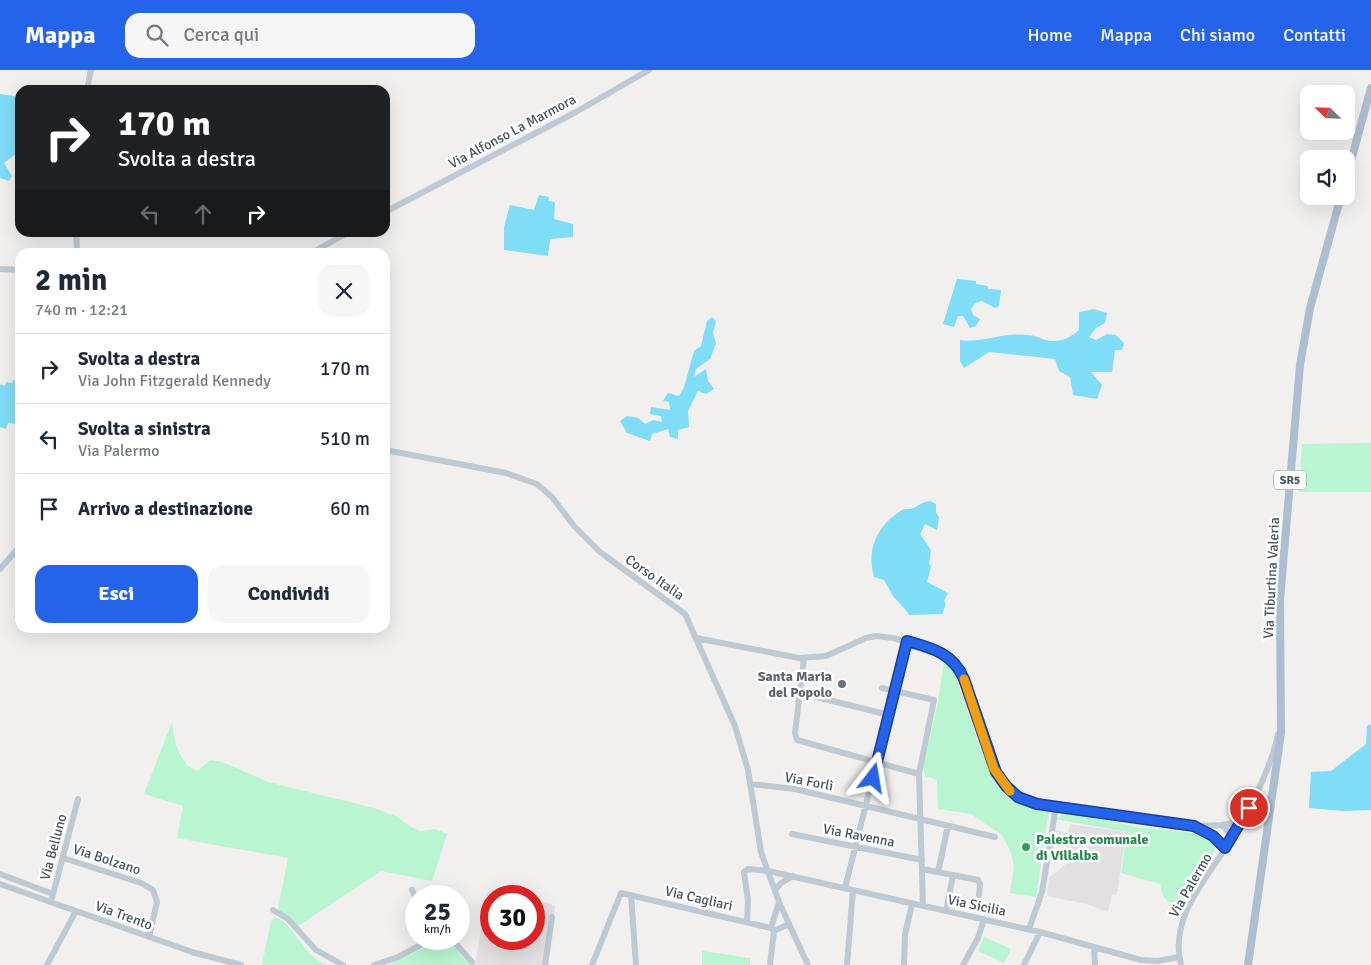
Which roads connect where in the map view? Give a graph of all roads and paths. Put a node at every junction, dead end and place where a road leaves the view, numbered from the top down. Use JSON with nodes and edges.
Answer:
{"nodes":[{"id":1,"x":91,"y":70,"type":"edge"},
{"id":2,"x":649,"y":70,"type":"edge"},
{"id":3,"x":88,"y":85,"type":"edge"},
{"id":4,"x":1371,"y":88,"type":"edge"},
{"id":5,"x":1354,"y":150,"type":"edge"},
{"id":6,"x":1338,"y":205,"type":"edge"},
{"id":7,"x":390,"y":209,"type":"edge"},
{"id":8,"x":340,"y":237,"type":"edge"},
{"id":9,"x":320,"y":248,"type":"edge"},
{"id":10,"x":0,"y":270,"type":"edge"},
{"id":11,"x":15,"y":270,"type":"edge"},
{"id":12,"x":390,"y":451,"type":"edge"},
{"id":13,"x":15,"y":551,"type":"edge"},
{"id":14,"x":8,"y":557,"type":"junction"},
{"id":15,"x":0,"y":560,"type":"edge"},
{"id":16,"x":0,"y":569,"type":"edge"},
{"id":17,"x":696,"y":638,"type":"junction"},
{"id":18,"x":907,"y":641,"type":"junction"},
{"id":19,"x":804,"y":658,"type":"junction"},
{"id":20,"x":882,"y":688,"type":"dead end"},
{"id":21,"x":895,"y":691,"type":"junction"},
{"id":22,"x":800,"y":693,"type":"junction"},
{"id":23,"x":1281,"y":711,"type":"junction"},
{"id":24,"x":889,"y":715,"type":"junction"},
{"id":25,"x":877,"y":763,"type":"junction"},
{"id":26,"x":919,"y":774,"type":"junction"},
{"id":27,"x":750,"y":784,"type":"junction"},
{"id":28,"x":1255,"y":795,"type":"junction"},
{"id":29,"x":78,"y":799,"type":"dead end"},
{"id":30,"x":1271,"y":801,"type":"junction"},
{"id":31,"x":866,"y":806,"type":"junction"},
{"id":32,"x":1056,"y":807,"type":"junction"},
{"id":33,"x":922,"y":820,"type":"junction"},
{"id":34,"x":1242,"y":821,"type":"junction"},
{"id":35,"x":1223,"y":825,"type":"junction"},
{"id":36,"x":948,"y":826,"type":"junction"},
{"id":37,"x":1194,"y":826,"type":"junction"},
{"id":38,"x":792,"y":834,"type":"dead end"},
{"id":39,"x":995,"y":837,"type":"dead end"},
{"id":40,"x":1232,"y":839,"type":"junction"},
{"id":41,"x":856,"y":847,"type":"junction"},
{"id":42,"x":1225,"y":848,"type":"junction"},
{"id":43,"x":63,"y":858,"type":"junction"},
{"id":44,"x":922,"y":860,"type":"junction"},
{"id":45,"x":922,"y":869,"type":"junction"},
{"id":46,"x":768,"y":871,"type":"junction"},
{"id":47,"x":938,"y":872,"type":"junction"},
{"id":48,"x":0,"y":874,"type":"edge"},
{"id":49,"x":953,"y":875,"type":"junction"},
{"id":50,"x":793,"y":876,"type":"junction"},
{"id":51,"x":0,"y":884,"type":"edge"},
{"id":52,"x":845,"y":888,"type":"junction"},
{"id":53,"x":775,"y":890,"type":"junction"},
{"id":54,"x":854,"y":890,"type":"junction"},
{"id":55,"x":53,"y":894,"type":"junction"},
{"id":56,"x":631,"y":895,"type":"junction"},
{"id":57,"x":979,"y":895,"type":"dead end"},
{"id":58,"x":51,"y":902,"type":"junction"},
{"id":59,"x":779,"y":902,"type":"junction"},
{"id":60,"x":912,"y":904,"type":"junction"},
{"id":61,"x":923,"y":906,"type":"junction"},
{"id":62,"x":273,"y":910,"type":"dead end"},
{"id":63,"x":76,"y":911,"type":"junction"},
{"id":64,"x":946,"y":911,"type":"junction"},
{"id":65,"x":552,"y":917,"type":"dead end"},
{"id":66,"x":984,"y":919,"type":"junction"},
{"id":67,"x":747,"y":922,"type":"junction"},
{"id":68,"x":789,"y":924,"type":"junction"},
{"id":69,"x":1029,"y":929,"type":"junction"},
{"id":70,"x":773,"y":930,"type":"junction"},
{"id":71,"x":1040,"y":932,"type":"junction"},
{"id":72,"x":149,"y":937,"type":"junction"},
{"id":73,"x":1094,"y":947,"type":"junction"},
{"id":74,"x":411,"y":950,"type":"edge"},
{"id":75,"x":461,"y":950,"type":"edge"},
{"id":76,"x":1179,"y":957,"type":"junction"},
{"id":77,"x":472,"y":962,"type":"dead end"},
{"id":78,"x":47,"y":965,"type":"edge"},
{"id":79,"x":241,"y":965,"type":"edge"},
{"id":80,"x":343,"y":965,"type":"edge"},
{"id":81,"x":374,"y":965,"type":"edge"},
{"id":82,"x":545,"y":965,"type":"edge"},
{"id":83,"x":592,"y":965,"type":"edge"},
{"id":84,"x":636,"y":965,"type":"edge"},
{"id":85,"x":770,"y":965,"type":"edge"},
{"id":86,"x":808,"y":965,"type":"edge"},
{"id":87,"x":847,"y":965,"type":"edge"},
{"id":88,"x":904,"y":965,"type":"edge"},
{"id":89,"x":964,"y":965,"type":"edge"},
{"id":90,"x":1024,"y":965,"type":"edge"},
{"id":91,"x":1095,"y":965,"type":"edge"},
{"id":92,"x":1181,"y":965,"type":"edge"},
{"id":93,"x":1248,"y":965,"type":"edge"}],
"edges":[{"from":1,"to":3,"type":"street"},
{"from":2,"to":7,"type":"street","name":"Via Alfonso La Marmora"},
{"from":4,"to":5,"type":"main road"},
{"from":6,"to":23,"type":"main road","name":"Via Tiburtina Valeria","number":"SR5"},
{"from":8,"to":9,"type":"street"},
{"from":10,"to":11,"type":"street"},
{"from":12,"to":17,"type":"street","name":"Corso Italia"},
{"from":13,"to":14,"type":"street"},
{"from":14,"to":15,"type":"street"},
{"from":14,"to":16,"type":"street"},
{"from":17,"to":19,"type":"street"},
{"from":17,"to":27,"type":"street","name":"Corso Italia"},
{"from":18,"to":19,"type":"street"},
{"from":18,"to":21,"type":"street"},
{"from":18,"to":32,"type":"street"},
{"from":19,"to":22,"type":"street"},
{"from":20,"to":21,"type":"street"},
{"from":21,"to":24,"type":"street"},
{"from":21,"to":26,"type":"street"},
{"from":22,"to":24,"type":"street"},
{"from":22,"to":25,"type":"street"},
{"from":23,"to":28,"type":"street","name":"Via Palermo"},
{"from":23,"to":30,"type":"main road","name":"Via Tiburtina Valeria","number":"SR5"},
{"from":24,"to":25,"type":"street"},
{"from":25,"to":26,"type":"street"},
{"from":25,"to":31,"type":"street"},
{"from":26,"to":33,"type":"street"},
{"from":27,"to":31,"type":"street","name":"Via Forlì"},
{"from":27,"to":46,"type":"street","name":"Corso Italia"},
{"from":28,"to":30,"type":"street"},
{"from":28,"to":34,"type":"street","name":"Via Palermo"},
{"from":29,"to":43,"type":"street","name":"Via Belluno"},
{"from":30,"to":93,"type":"main road","name":"Via Tiburtina Valeria","number":"SR5"},
{"from":31,"to":33,"type":"street","name":"Via Forlì"},
{"from":31,"to":41,"type":"street"},
{"from":32,"to":37,"type":"street"},
{"from":32,"to":69,"type":"street"},
{"from":33,"to":36,"type":"street","name":"Via Forlì"},
{"from":33,"to":44,"type":"street"},
{"from":34,"to":35,"type":"street"},
{"from":34,"to":40,"type":"street","name":"Via Palermo"},
{"from":35,"to":37,"type":"street"},
{"from":35,"to":40,"type":"street"},
{"from":36,"to":39,"type":"street","name":"Via Forlì"},
{"from":36,"to":47,"type":"street"},
{"from":37,"to":42,"type":"street"},
{"from":38,"to":41,"type":"street","name":"Via Ravenna"},
{"from":40,"to":42,"type":"street","name":"Via Palermo"},
{"from":41,"to":44,"type":"street","name":"Via Ravenna"},
{"from":41,"to":52,"type":"street"},
{"from":42,"to":76,"type":"street","name":"Via Palermo"},
{"from":43,"to":55,"type":"street","name":"Via Belluno"},
{"from":43,"to":72,"type":"street","name":"Via Bolzano"},
{"from":44,"to":45,"type":"street"},
{"from":45,"to":47,"type":"street"},
{"from":45,"to":61,"type":"street"},
{"from":46,"to":50,"type":"street","name":"Via Sicilia"},
{"from":46,"to":53,"type":"street","name":"Corso Italia"},
{"from":46,"to":67,"type":"street","name":"Via Sicilia"},
{"from":47,"to":49,"type":"street"},
{"from":48,"to":55,"type":"street"},
{"from":49,"to":57,"type":"street"},
{"from":49,"to":64,"type":"street"},
{"from":50,"to":52,"type":"street","name":"Via Sicilia"},
{"from":50,"to":53,"type":"street"},
{"from":51,"to":58,"type":"street","name":"Via Trento"},
{"from":52,"to":54,"type":"street","name":"Via Sicilia"},
{"from":53,"to":59,"type":"street","name":"Corso Italia"},
{"from":54,"to":60,"type":"street","name":"Via Sicilia"},
{"from":54,"to":87,"type":"street"},
{"from":55,"to":58,"type":"street","name":"Via Belluno"},
{"from":56,"to":67,"type":"street","name":"Via Cagliari"},
{"from":56,"to":83,"type":"street","name":"Via Cagliari"},
{"from":56,"to":84,"type":"street"},
{"from":58,"to":63,"type":"street","name":"Via Trento"},
{"from":59,"to":68,"type":"street","name":"Corso Italia"},
{"from":59,"to":70,"type":"street"},
{"from":60,"to":61,"type":"street","name":"Via Sicilia"},
{"from":60,"to":88,"type":"street"},
{"from":61,"to":64,"type":"street","name":"Via Sicilia"},
{"from":62,"to":80,"type":"street"},
{"from":63,"to":72,"type":"street","name":"Via Trento"},
{"from":63,"to":78,"type":"street"},
{"from":64,"to":66,"type":"street","name":"Via Sicilia"},
{"from":65,"to":82,"type":"street"},
{"from":66,"to":69,"type":"street","name":"Via Sicilia"},
{"from":66,"to":89,"type":"street"},
{"from":67,"to":70,"type":"street","name":"Via Cagliari"},
{"from":68,"to":70,"type":"street"},
{"from":68,"to":86,"type":"street","name":"Corso Italia"},
{"from":69,"to":71,"type":"street","name":"Via Sicilia"},
{"from":70,"to":85,"type":"street"},
{"from":71,"to":73,"type":"street","name":"Via Sicilia"},
{"from":71,"to":90,"type":"street"},
{"from":72,"to":79,"type":"street","name":"Via Trento"},
{"from":73,"to":76,"type":"street","name":"Via Sicilia"},
{"from":73,"to":91,"type":"street"},
{"from":74,"to":81,"type":"street"},
{"from":75,"to":77,"type":"street"},
{"from":76,"to":92,"type":"street","name":"Via Palermo"}]}
